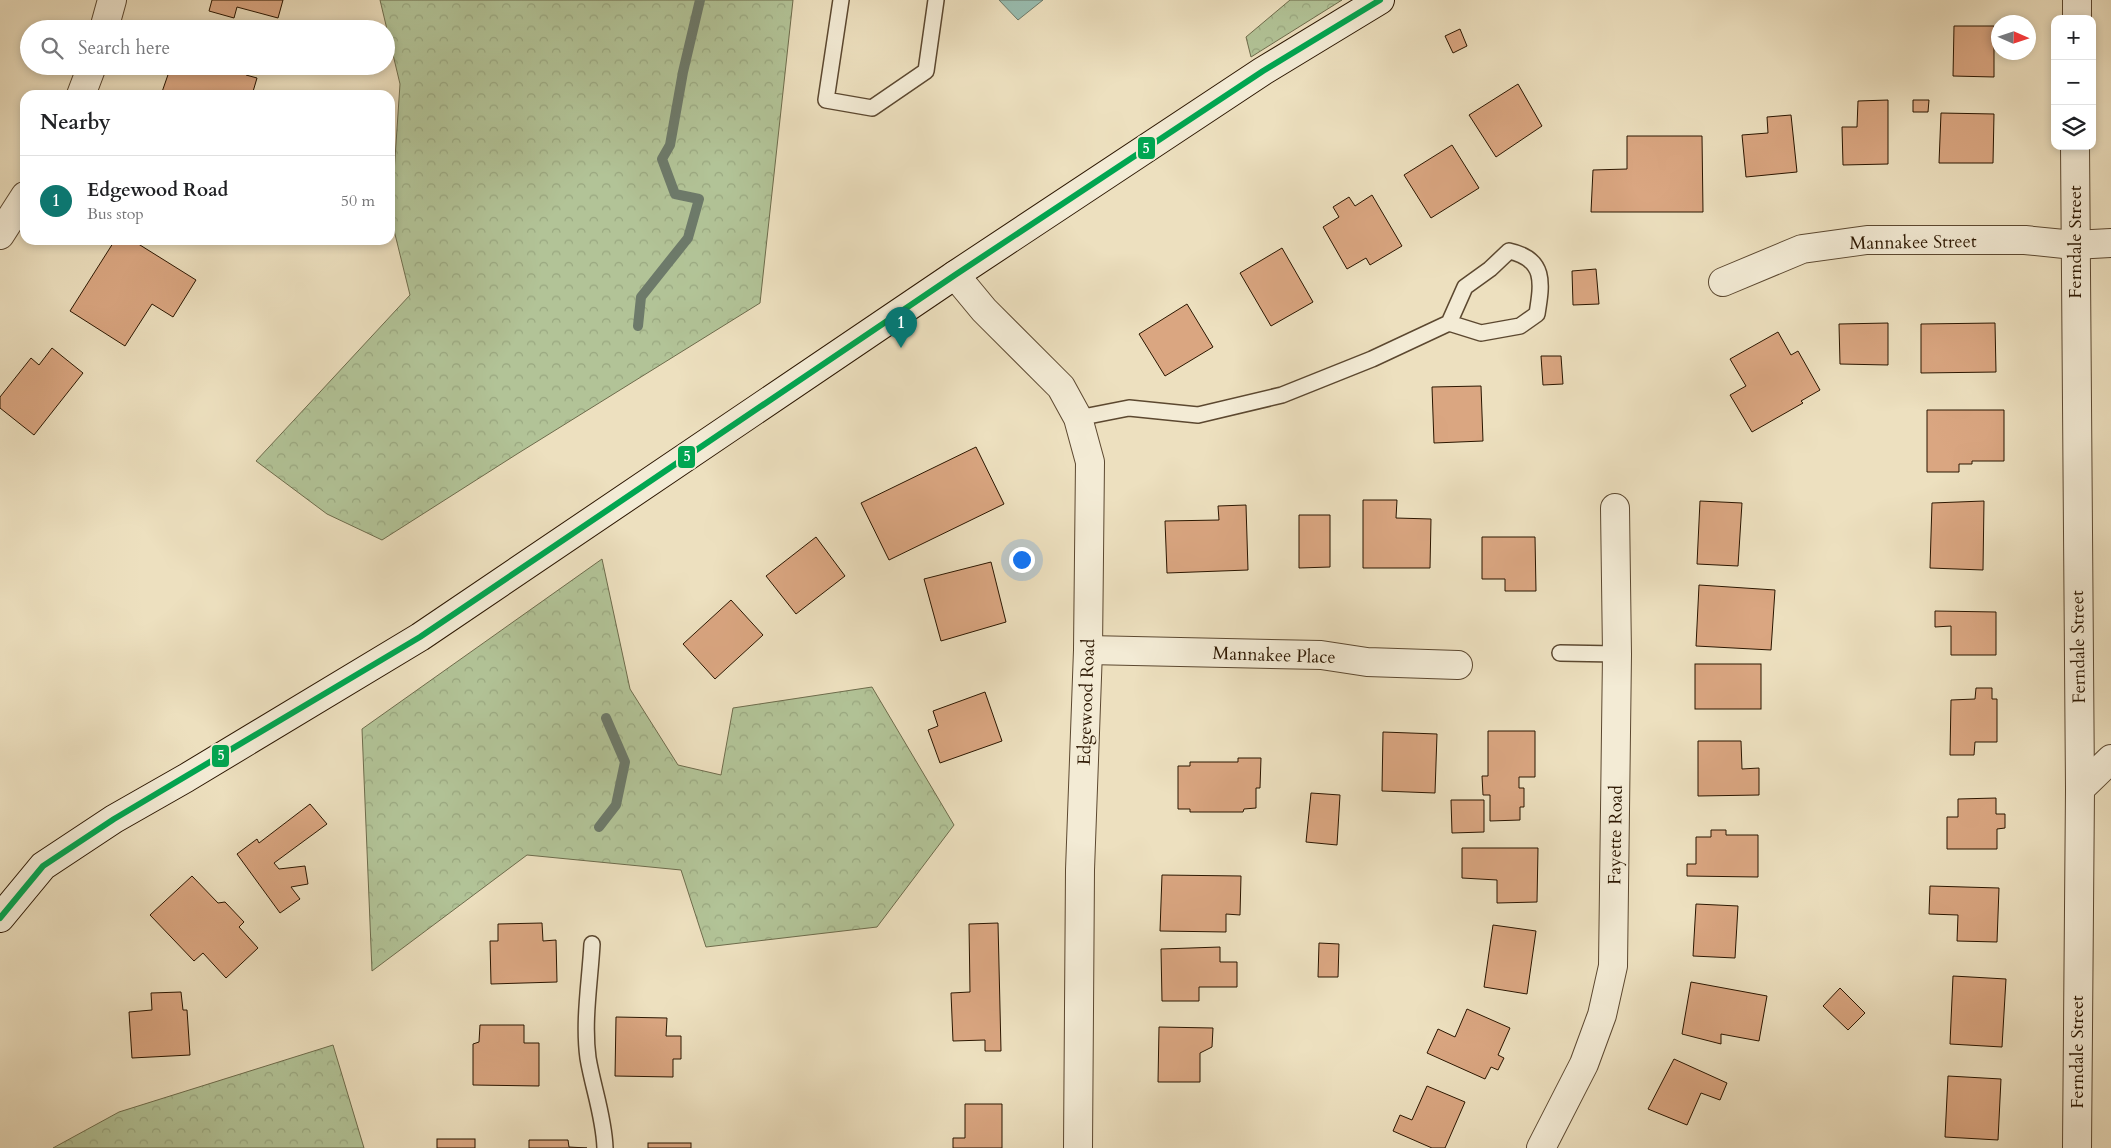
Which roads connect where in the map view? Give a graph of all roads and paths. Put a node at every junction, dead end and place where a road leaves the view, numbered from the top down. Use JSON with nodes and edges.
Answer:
{"nodes":[{"id":1,"x":112,"y":0,"type":"edge"},
{"id":2,"x":841,"y":0,"type":"edge"},
{"id":3,"x":936,"y":0,"type":"edge"},
{"id":4,"x":1380,"y":0,"type":"edge"},
{"id":5,"x":106,"y":20,"type":"edge"},
{"id":6,"x":89,"y":75,"type":"edge"},
{"id":7,"x":84,"y":90,"type":"edge"},
{"id":8,"x":2075,"y":150,"type":"edge"},
{"id":9,"x":20,"y":204,"type":"edge"},
{"id":10,"x":0,"y":235,"type":"edge"},
{"id":11,"x":2111,"y":243,"type":"edge"},
{"id":12,"x":2074,"y":244,"type":"junction"},
{"id":13,"x":955,"y":274,"type":"junction"},
{"id":14,"x":1723,"y":282,"type":"dead end"},
{"id":15,"x":1449,"y":323,"type":"junction"},
{"id":16,"x":1078,"y":418,"type":"junction"},
{"id":17,"x":1616,"y":508,"type":"dead end"},
{"id":18,"x":1088,"y":650,"type":"junction"},
{"id":19,"x":1560,"y":654,"type":"dead end"},
{"id":20,"x":1617,"y":654,"type":"junction"},
{"id":21,"x":1458,"y":665,"type":"dead end"},
{"id":22,"x":2111,"y":759,"type":"edge"},
{"id":23,"x":2080,"y":790,"type":"junction"},
{"id":24,"x":0,"y":918,"type":"edge"},
{"id":25,"x":592,"y":944,"type":"dead end"},
{"id":26,"x":605,"y":1148,"type":"edge"},
{"id":27,"x":1078,"y":1148,"type":"edge"},
{"id":28,"x":1541,"y":1148,"type":"edge"},
{"id":29,"x":2077,"y":1148,"type":"edge"}],
"edges":[{"from":1,"to":5,"type":"street"},
{"from":2,"to":3,"type":"lane"},
{"from":4,"to":13,"type":"street"},
{"from":6,"to":7,"type":"street"},
{"from":8,"to":12,"type":"street","name":"Ferndale Street"},
{"from":9,"to":10,"type":"street"},
{"from":11,"to":12,"type":"street","name":"Mannakee Street"},
{"from":12,"to":14,"type":"street","name":"Mannakee Street"},
{"from":12,"to":23,"type":"street","name":"Ferndale Street"},
{"from":13,"to":16,"type":"street","name":"Edgewood Road"},
{"from":13,"to":24,"type":"street"},
{"from":15,"to":15,"type":"lane"},
{"from":15,"to":16,"type":"lane"},
{"from":16,"to":18,"type":"street","name":"Edgewood Road"},
{"from":17,"to":20,"type":"street","name":"Fayette Road"},
{"from":18,"to":21,"type":"street","name":"Mannakee Place"},
{"from":18,"to":27,"type":"street","name":"Edgewood Road"},
{"from":19,"to":20,"type":"lane"},
{"from":20,"to":28,"type":"street","name":"Fayette Road"},
{"from":22,"to":23,"type":"street"},
{"from":23,"to":29,"type":"street","name":"Ferndale Street"},
{"from":25,"to":26,"type":"lane"}]}
